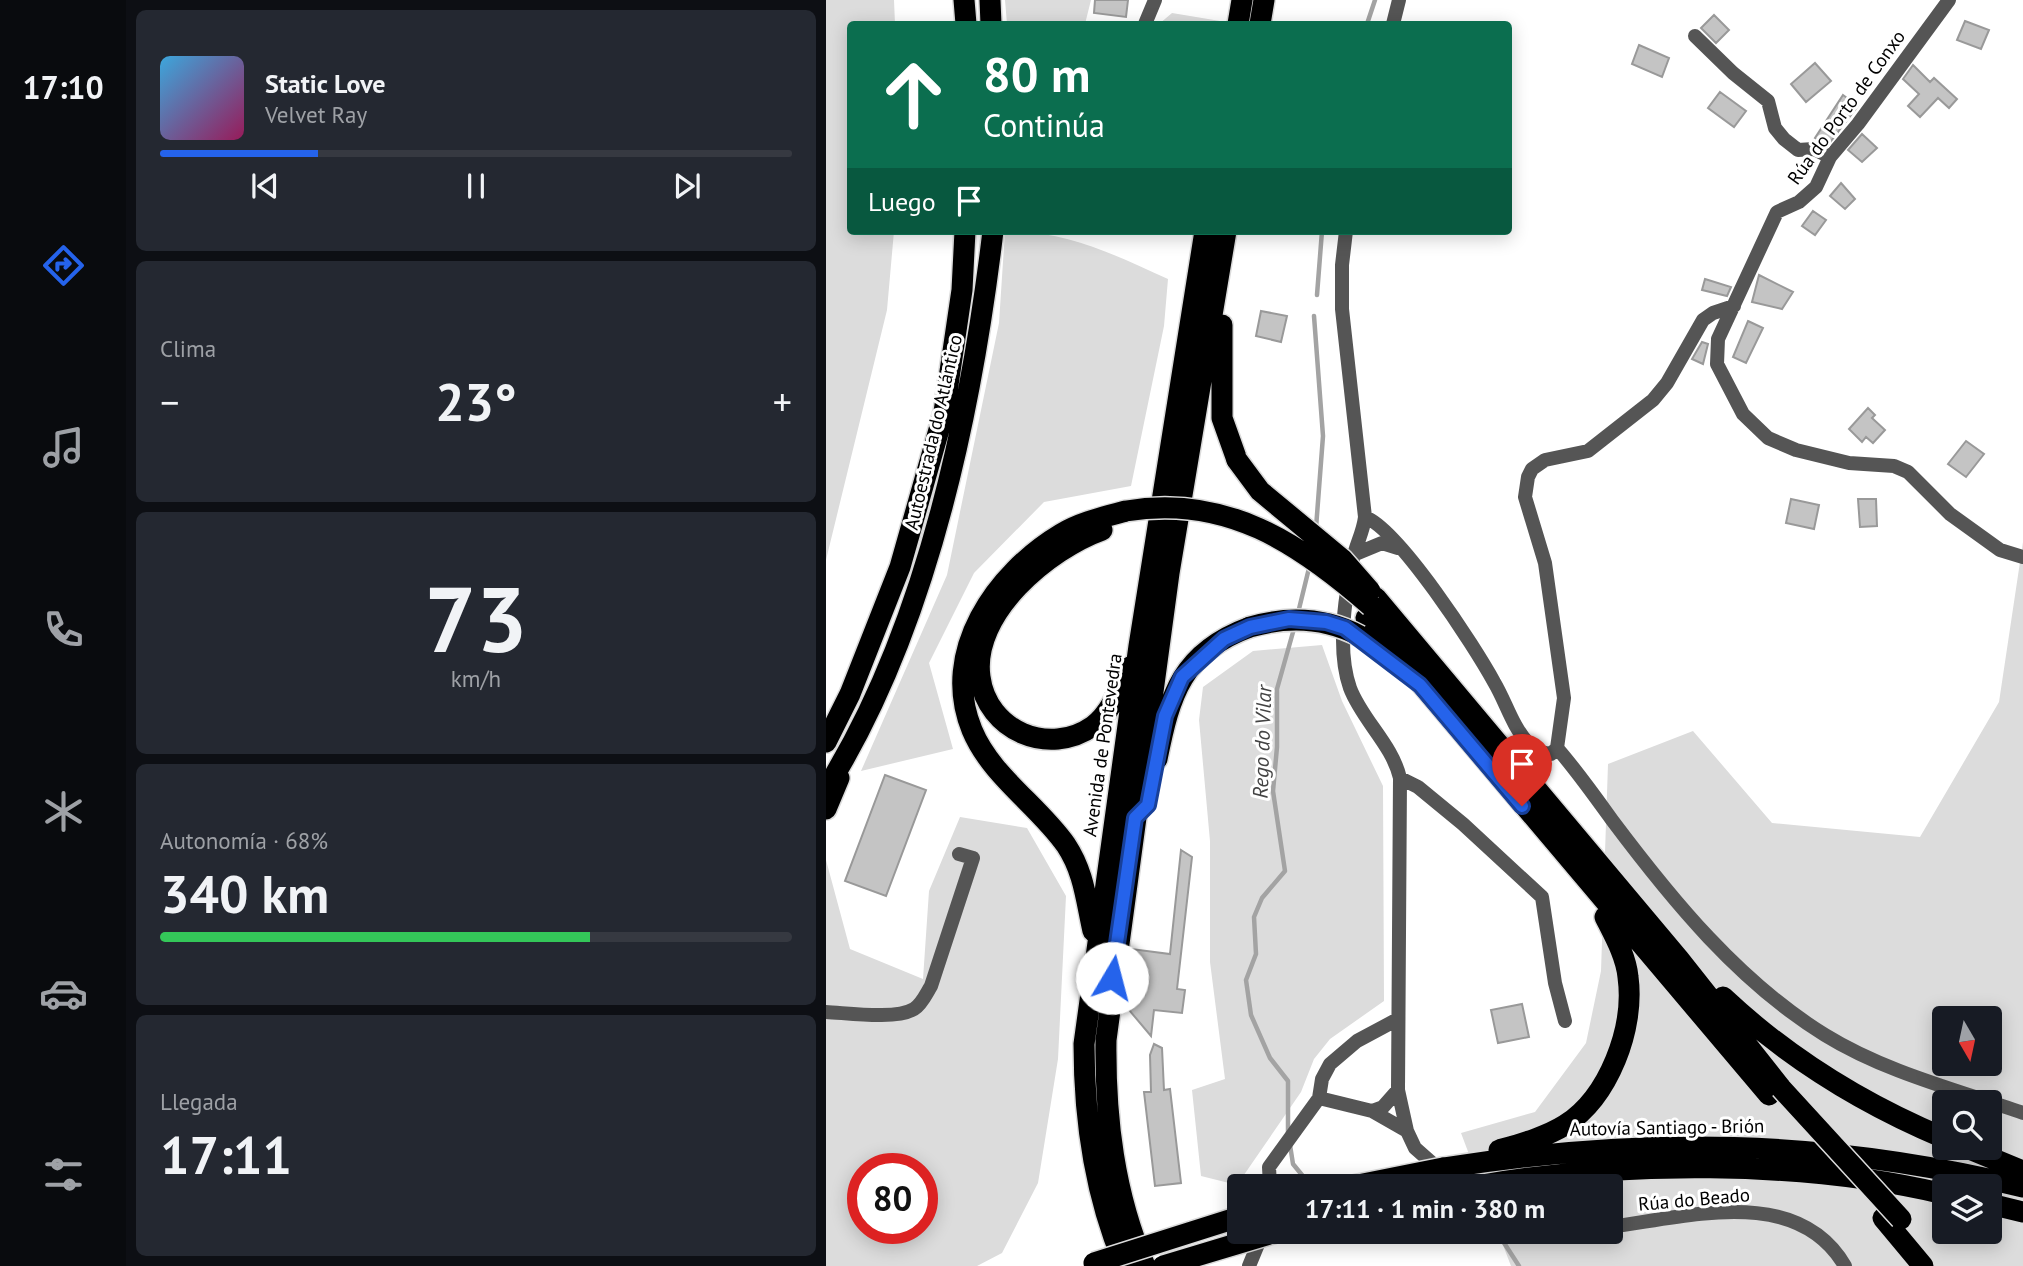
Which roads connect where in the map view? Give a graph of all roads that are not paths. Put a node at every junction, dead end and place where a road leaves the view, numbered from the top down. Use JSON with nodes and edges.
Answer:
{"nodes":[{"id":1,"x":964,"y":0,"type":"edge"},
{"id":2,"x":990,"y":0,"type":"edge"},
{"id":3,"x":1155,"y":0,"type":"edge"},
{"id":4,"x":1242,"y":0,"type":"edge"},
{"id":5,"x":1264,"y":0,"type":"edge"},
{"id":6,"x":1399,"y":0,"type":"edge"},
{"id":7,"x":1949,"y":0,"type":"edge"},
{"id":8,"x":966,"y":21,"type":"edge"},
{"id":9,"x":991,"y":21,"type":"edge"},
{"id":10,"x":1146,"y":21,"type":"edge"},
{"id":11,"x":1238,"y":21,"type":"edge"},
{"id":12,"x":1260,"y":21,"type":"edge"},
{"id":13,"x":1394,"y":21,"type":"edge"},
{"id":14,"x":1695,"y":36,"type":"dead end"},
{"id":15,"x":1830,"y":157,"type":"junction"},
{"id":16,"x":964,"y":235,"type":"edge"},
{"id":17,"x":993,"y":235,"type":"edge"},
{"id":18,"x":1204,"y":235,"type":"edge"},
{"id":19,"x":1225,"y":235,"type":"edge"},
{"id":20,"x":1236,"y":235,"type":"edge"},
{"id":21,"x":1346,"y":235,"type":"edge"},
{"id":22,"x":1734,"y":306,"type":"junction"},
{"id":23,"x":1127,"y":517,"type":"junction"},
{"id":24,"x":1365,"y":517,"type":"junction"},
{"id":25,"x":1399,"y":548,"type":"junction"},
{"id":26,"x":1353,"y":555,"type":"junction"},
{"id":27,"x":2023,"y":557,"type":"edge"},
{"id":28,"x":1368,"y":615,"type":"junction"},
{"id":29,"x":1139,"y":646,"type":"junction"},
{"id":30,"x":826,"y":742,"type":"edge"},
{"id":31,"x":1557,"y":748,"type":"junction"},
{"id":32,"x":850,"y":750,"type":"junction"},
{"id":33,"x":1400,"y":778,"type":"junction"},
{"id":34,"x":826,"y":789,"type":"edge"},
{"id":35,"x":826,"y":809,"type":"edge"},
{"id":36,"x":1135,"y":818,"type":"junction"},
{"id":37,"x":959,"y":854,"type":"dead end"},
{"id":38,"x":1590,"y":887,"type":"junction"},
{"id":39,"x":1097,"y":947,"type":"junction"},
{"id":40,"x":1679,"y":958,"type":"junction"},
{"id":41,"x":826,"y":1012,"type":"edge"},
{"id":42,"x":1398,"y":1019,"type":"junction"},
{"id":43,"x":1565,"y":1020,"type":"dead end"},
{"id":44,"x":1398,"y":1090,"type":"junction"},
{"id":45,"x":1775,"y":1092,"type":"junction"},
{"id":46,"x":1319,"y":1098,"type":"junction"},
{"id":47,"x":1371,"y":1111,"type":"junction"},
{"id":48,"x":2023,"y":1114,"type":"edge"},
{"id":49,"x":1407,"y":1131,"type":"junction"},
{"id":50,"x":1932,"y":1132,"type":"edge"},
{"id":51,"x":1996,"y":1160,"type":"edge"},
{"id":52,"x":1475,"y":1161,"type":"junction"},
{"id":53,"x":2023,"y":1171,"type":"edge"},
{"id":54,"x":1269,"y":1174,"type":"edge"},
{"id":55,"x":1413,"y":1174,"type":"edge"},
{"id":56,"x":1444,"y":1174,"type":"edge"},
{"id":57,"x":1588,"y":1174,"type":"edge"},
{"id":58,"x":2023,"y":1187,"type":"edge"},
{"id":59,"x":1932,"y":1192,"type":"edge"},
{"id":60,"x":2002,"y":1207,"type":"edge"},
{"id":61,"x":2023,"y":1212,"type":"edge"},
{"id":62,"x":1892,"y":1219,"type":"junction"},
{"id":63,"x":1227,"y":1221,"type":"edge"},
{"id":64,"x":1623,"y":1225,"type":"edge"},
{"id":65,"x":1236,"y":1244,"type":"edge"},
{"id":66,"x":1258,"y":1244,"type":"edge"},
{"id":67,"x":1130,"y":1263,"type":"edge"},
{"id":68,"x":1090,"y":1264,"type":"edge"},
{"id":69,"x":1163,"y":1266,"type":"edge"},
{"id":70,"x":1249,"y":1266,"type":"edge"},
{"id":71,"x":1845,"y":1266,"type":"edge"},
{"id":72,"x":1923,"y":1266,"type":"edge"},
{"id":73,"x":1940,"y":1266,"type":"edge"}],
"edges":[{"from":1,"to":8,"type":"highway"},
{"from":2,"to":9,"type":"highway"},
{"from":3,"to":10,"type":"street"},
{"from":4,"to":11,"type":"highway"},
{"from":5,"to":12,"type":"highway"},
{"from":6,"to":13,"type":"street"},
{"from":7,"to":15,"type":"street","name":"Rúa do Porto de Conxo"},
{"from":14,"to":15,"type":"street"},
{"from":15,"to":22,"type":"street","name":"Rúa do Porto de Conxo"},
{"from":16,"to":30,"type":"highway","name":"Autoestrada do Atlántico"},
{"from":17,"to":32,"type":"highway","name":"Autoestrada do Atlántico"},
{"from":18,"to":29,"type":"highway","name":"Avenida de Pontevedra"},
{"from":19,"to":36,"type":"highway","name":"Avenida de Pontevedra"},
{"from":20,"to":28,"type":"highway","bridge":true},
{"from":21,"to":24,"type":"street"},
{"from":22,"to":27,"type":"street","name":"Rúa do Porto de Conxo"},
{"from":22,"to":31,"type":"street"},
{"from":23,"to":28,"type":"highway"},
{"from":23,"to":29,"type":"highway"},
{"from":23,"to":39,"type":"highway"},
{"from":24,"to":25,"type":"street"},
{"from":24,"to":26,"type":"street"},
{"from":25,"to":26,"type":"street"},
{"from":25,"to":31,"type":"street"},
{"from":26,"to":33,"type":"street"},
{"from":28,"to":36,"type":"highway","bridge":true},
{"from":28,"to":38,"type":"highway"},
{"from":28,"to":40,"type":"highway"},
{"from":29,"to":39,"type":"highway","name":"Avenida de Pontevedra"},
{"from":31,"to":48,"type":"street"},
{"from":32,"to":34,"type":"highway","name":"Autoestrada do Atlántico"},
{"from":32,"to":35,"type":"highway"},
{"from":33,"to":42,"type":"street"},
{"from":33,"to":43,"type":"street"},
{"from":36,"to":67,"type":"highway","name":"Avenida de Pontevedra"},
{"from":37,"to":41,"type":"street"},
{"from":38,"to":45,"type":"highway"},
{"from":38,"to":52,"type":"highway"},
{"from":39,"to":67,"type":"highway","name":"Avenida de Pontevedra"},
{"from":40,"to":45,"type":"highway"},
{"from":40,"to":50,"type":"highway"},
{"from":42,"to":44,"type":"street"},
{"from":42,"to":46,"type":"street"},
{"from":44,"to":47,"type":"street"},
{"from":44,"to":49,"type":"street"},
{"from":45,"to":62,"type":"highway","bridge":true},
{"from":46,"to":47,"type":"street"},
{"from":46,"to":54,"type":"street"},
{"from":47,"to":49,"type":"street"},
{"from":49,"to":56,"type":"street"},
{"from":51,"to":53,"type":"highway"},
{"from":52,"to":55,"type":"highway","name":"Autovía Santiago - Brión","bridge":true},
{"from":52,"to":58,"type":"highway","name":"Autovía Santiago - Brión"},
{"from":57,"to":59,"type":"highway"},
{"from":60,"to":61,"type":"highway"},
{"from":62,"to":72,"type":"highway"},
{"from":62,"to":73,"type":"highway"},
{"from":63,"to":68,"type":"highway","bridge":true},
{"from":64,"to":71,"type":"street","name":"Rúa do Beado"},
{"from":65,"to":69,"type":"highway","bridge":true},
{"from":66,"to":70,"type":"street"}]}
